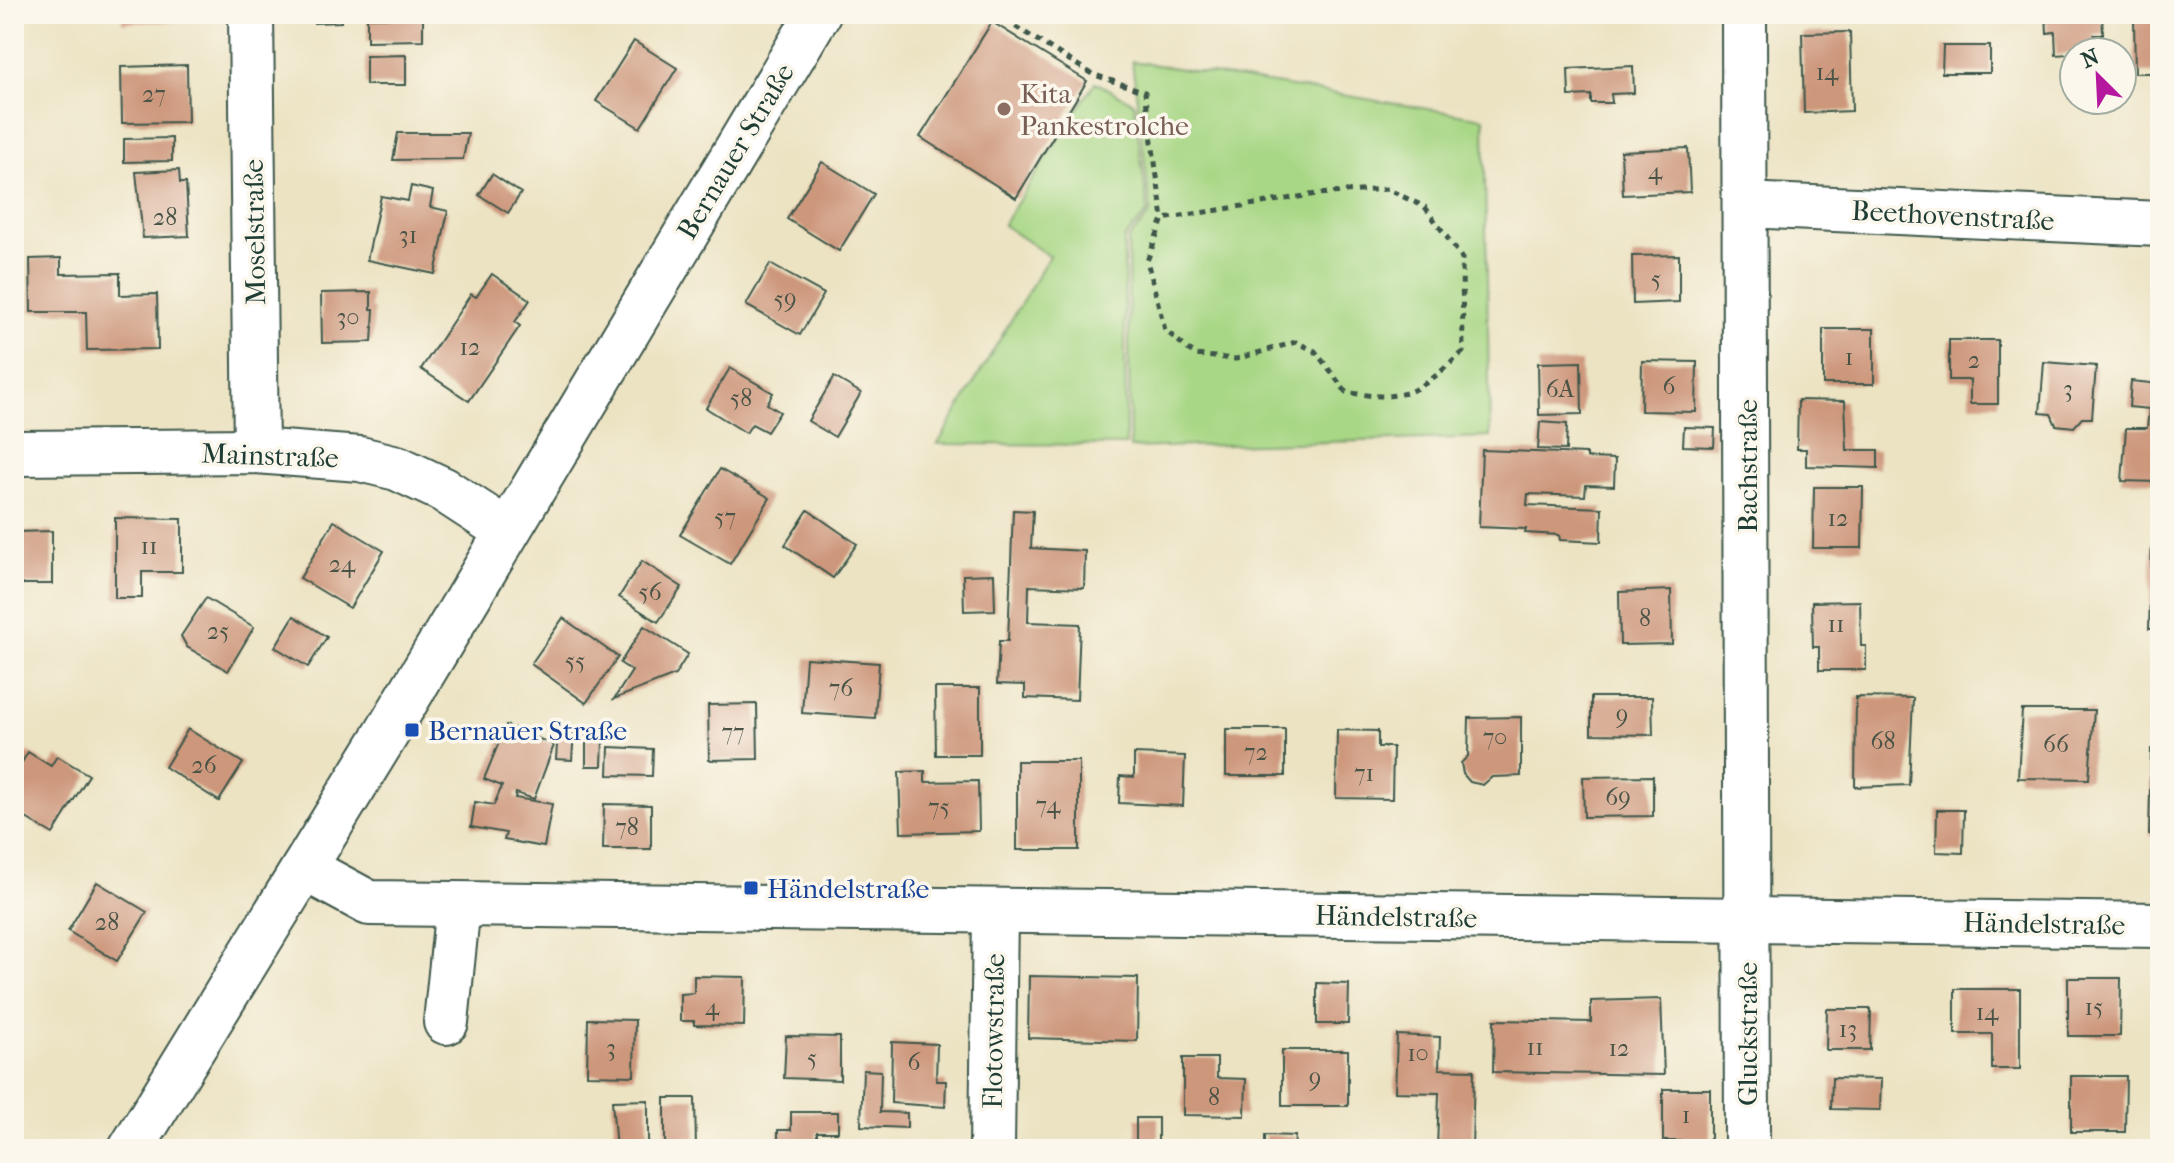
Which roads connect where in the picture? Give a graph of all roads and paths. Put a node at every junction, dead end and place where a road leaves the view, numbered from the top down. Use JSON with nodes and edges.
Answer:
{"nodes":[{"id":1,"x":251,"y":14,"type":"edge"},
{"id":2,"x":818,"y":14,"type":"edge"},
{"id":3,"x":995,"y":14,"type":"edge"},
{"id":4,"x":1744,"y":14,"type":"edge"},
{"id":5,"x":1158,"y":118,"type":"dead end"},
{"id":6,"x":1149,"y":119,"type":"junction"},
{"id":7,"x":1746,"y":205,"type":"junction"},
{"id":8,"x":1163,"y":219,"type":"junction"},
{"id":9,"x":2160,"y":224,"type":"edge"},
{"id":10,"x":256,"y":451,"type":"junction"},
{"id":11,"x":14,"y":453,"type":"edge"},
{"id":12,"x":507,"y":531,"type":"junction"},
{"id":13,"x":304,"y":868,"type":"junction"},
{"id":14,"x":458,"y":905,"type":"junction"},
{"id":15,"x":995,"y":912,"type":"junction"},
{"id":16,"x":1748,"y":919,"type":"junction"},
{"id":17,"x":2160,"y":925,"type":"edge"},
{"id":18,"x":446,"y":1022,"type":"dead end"},
{"id":19,"x":131,"y":1149,"type":"edge"},
{"id":20,"x":992,"y":1149,"type":"edge"},
{"id":21,"x":1747,"y":1149,"type":"edge"}],
"edges":[{"from":1,"to":10,"type":"street","name":"Moselstraße"},
{"from":2,"to":12,"type":"street","name":"Bernauer Straße"},
{"from":3,"to":6,"type":"path"},
{"from":4,"to":7,"type":"street","name":"Bachstraße"},
{"from":5,"to":6,"type":"path"},
{"from":6,"to":8,"type":"path"},
{"from":7,"to":9,"type":"street","name":"Beethovenstraße"},
{"from":7,"to":16,"type":"street","name":"Bachstraße"},
{"from":8,"to":8,"type":"path"},
{"from":10,"to":11,"type":"street","name":"Mainstraße"},
{"from":10,"to":12,"type":"street","name":"Mainstraße"},
{"from":12,"to":13,"type":"street","name":"Bernauer Straße"},
{"from":13,"to":14,"type":"street","name":"Händelstraße"},
{"from":13,"to":19,"type":"street","name":"Bernauer Straße"},
{"from":14,"to":15,"type":"street","name":"Händelstraße"},
{"from":14,"to":18,"type":"street"},
{"from":15,"to":16,"type":"street","name":"Händelstraße"},
{"from":15,"to":20,"type":"street","name":"Flotowstraße"},
{"from":16,"to":17,"type":"street","name":"Händelstraße"},
{"from":16,"to":21,"type":"street","name":"Gluckstraße"}]}
